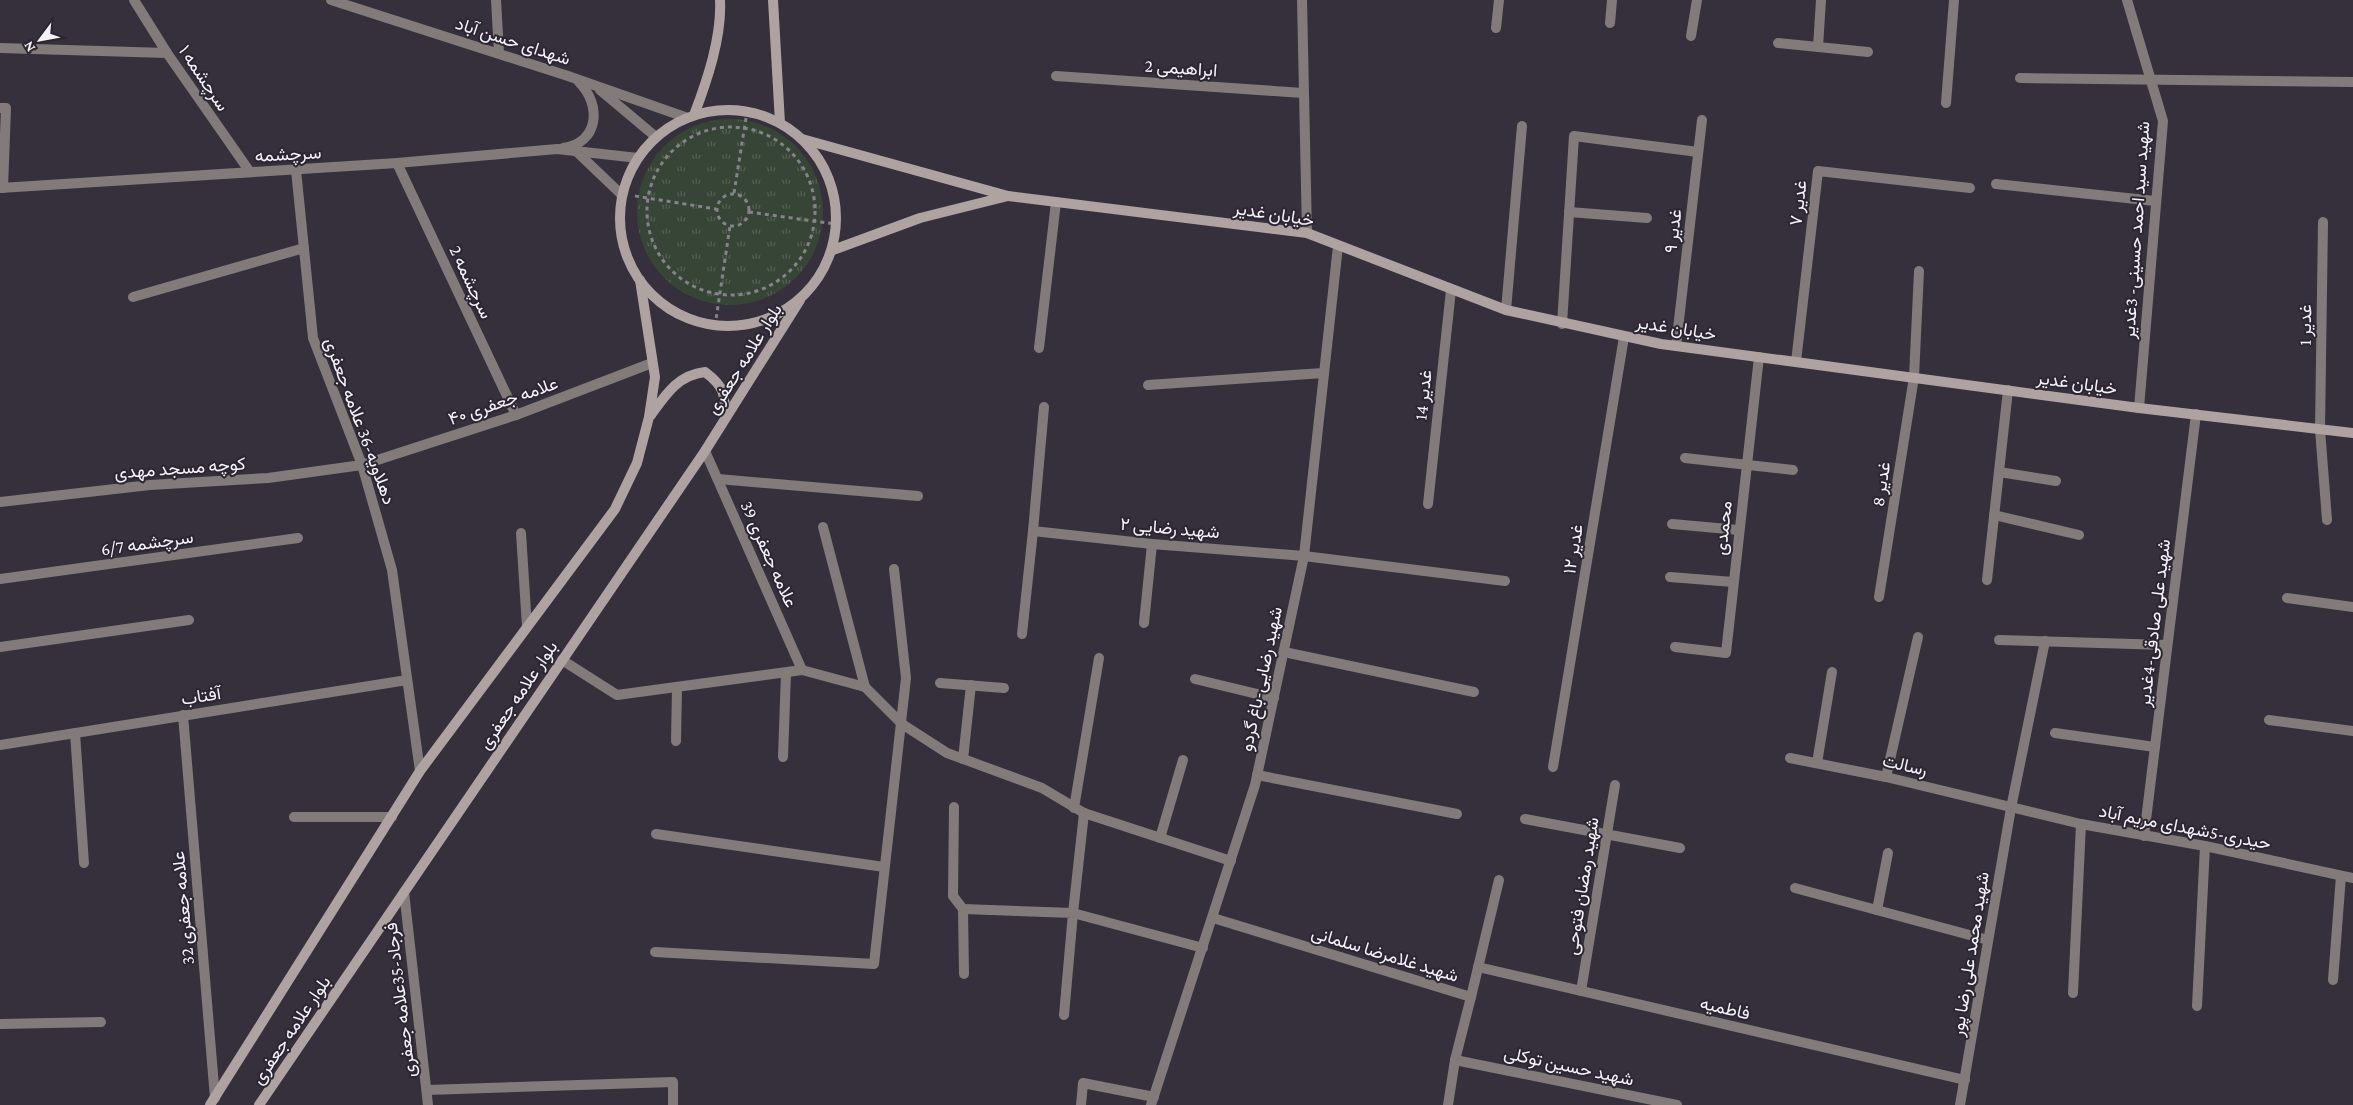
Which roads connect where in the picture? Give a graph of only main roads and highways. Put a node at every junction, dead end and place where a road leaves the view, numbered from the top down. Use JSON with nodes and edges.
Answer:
{"nodes":[{"id":1,"x":720,"y":0,"type":"edge"},
{"id":2,"x":773,"y":0,"type":"edge"},
{"id":3,"x":689,"y":116,"type":"junction"},
{"id":4,"x":780,"y":123,"type":"junction"},
{"id":5,"x":802,"y":139,"type":"junction"},
{"id":6,"x":1008,"y":196,"type":"junction"},
{"id":7,"x":833,"y":250,"type":"junction"},
{"id":8,"x":640,"y":280,"type":"junction"},
{"id":9,"x":800,"y":300,"type":"junction"},
{"id":10,"x":649,"y":417,"type":"junction"},
{"id":11,"x":726,"y":419,"type":"junction"},
{"id":12,"x":2353,"y":433,"type":"edge"},
{"id":13,"x":213,"y":1102,"type":"edge"},
{"id":14,"x":260,"y":1105,"type":"edge"}],
"edges":[{"from":1,"to":3,"type":"main road"},
{"from":2,"to":4,"type":"main road"},
{"from":3,"to":4,"type":"main road"},
{"from":3,"to":8,"type":"main road"},
{"from":4,"to":5,"type":"main road"},
{"from":5,"to":6,"type":"main road"},
{"from":5,"to":7,"type":"main road"},
{"from":6,"to":7,"type":"main road"},
{"from":6,"to":12,"type":"main road","name":"خیابان غدیر"},
{"from":7,"to":9,"type":"main road"},
{"from":8,"to":9,"type":"main road"},
{"from":8,"to":10,"type":"main road","name":"بلوار علامه جعفری"},
{"from":9,"to":11,"type":"main road","name":"بلوار علامه جعفری"},
{"from":10,"to":11,"type":"main road"},
{"from":10,"to":13,"type":"main road","name":"بلوار علامه جعفری"},
{"from":11,"to":14,"type":"main road","name":"بلوار علامه جعفری"}]}
